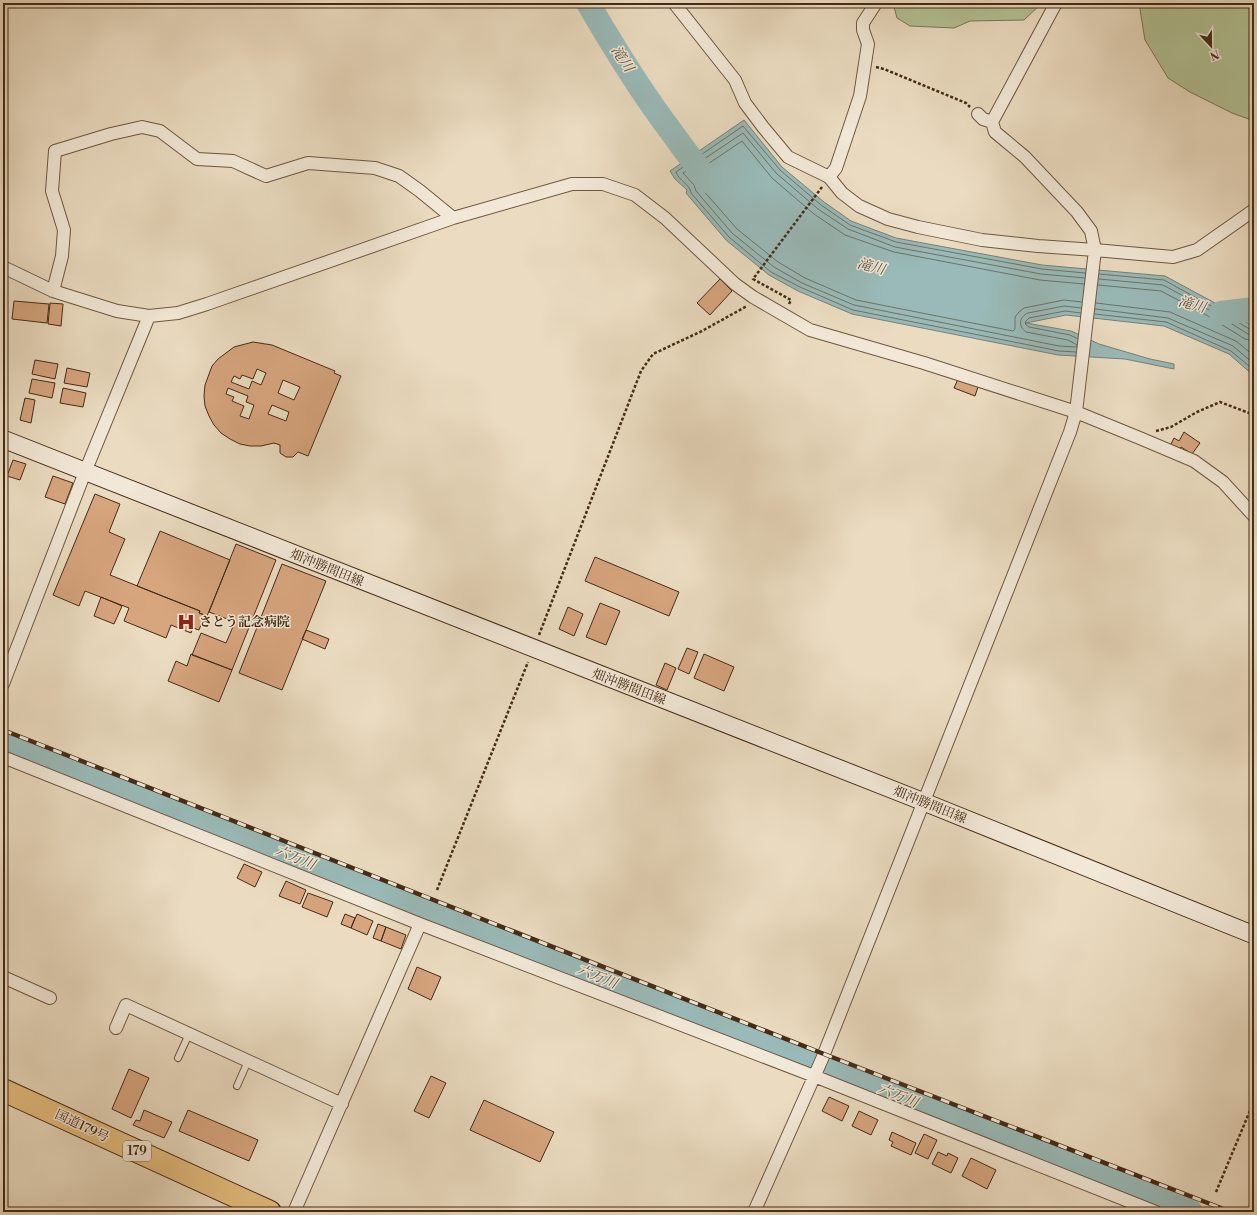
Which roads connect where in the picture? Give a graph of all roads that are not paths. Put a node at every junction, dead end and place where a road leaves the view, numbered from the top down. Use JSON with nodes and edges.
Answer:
{"nodes":[{"id":1,"x":674,"y":3,"type":"edge"},
{"id":2,"x":876,"y":3,"type":"edge"},
{"id":3,"x":1056,"y":3,"type":"edge"},
{"id":4,"x":978,"y":114,"type":"road end"},
{"id":5,"x":992,"y":122,"type":"junction"},
{"id":6,"x":826,"y":182,"type":"junction"},
{"id":7,"x":1254,"y":210,"type":"edge"},
{"id":8,"x":453,"y":218,"type":"junction"},
{"id":9,"x":1095,"y":250,"type":"junction"},
{"id":10,"x":3,"y":267,"type":"edge"},
{"id":11,"x":53,"y":291,"type":"junction"},
{"id":12,"x":149,"y":316,"type":"junction"},
{"id":13,"x":1076,"y":412,"type":"junction"},
{"id":14,"x":3,"y":439,"type":"edge"},
{"id":15,"x":85,"y":472,"type":"junction"},
{"id":16,"x":1254,"y":516,"type":"edge"},
{"id":17,"x":3,"y":684,"type":"edge"},
{"id":18,"x":3,"y":757,"type":"edge"},
{"id":19,"x":924,"y":802,"type":"junction"},
{"id":20,"x":420,"y":924,"type":"junction"},
{"id":21,"x":1254,"y":935,"type":"edge"},
{"id":22,"x":3,"y":977,"type":"edge"},
{"id":23,"x":50,"y":998,"type":"dead end"},
{"id":24,"x":116,"y":1028,"type":"dead end"},
{"id":25,"x":189,"y":1034,"type":"junction"},
{"id":26,"x":178,"y":1058,"type":"dead end"},
{"id":27,"x":248,"y":1060,"type":"junction"},
{"id":28,"x":814,"y":1076,"type":"junction"},
{"id":29,"x":237,"y":1086,"type":"dead end"},
{"id":30,"x":3,"y":1090,"type":"edge"},
{"id":31,"x":342,"y":1104,"type":"junction"},
{"id":32,"x":270,"y":1212,"type":"edge"},
{"id":33,"x":294,"y":1212,"type":"edge"},
{"id":34,"x":754,"y":1212,"type":"edge"},
{"id":35,"x":1156,"y":1212,"type":"edge"}],
"edges":[{"from":1,"to":6,"type":"street"},
{"from":2,"to":6,"type":"street"},
{"from":3,"to":5,"type":"street"},
{"from":4,"to":5,"type":"street"},
{"from":5,"to":9,"type":"street"},
{"from":6,"to":9,"type":"street"},
{"from":7,"to":9,"type":"street"},
{"from":8,"to":11,"type":"street"},
{"from":8,"to":12,"type":"street"},
{"from":8,"to":13,"type":"street"},
{"from":9,"to":13,"type":"street"},
{"from":10,"to":11,"type":"street"},
{"from":11,"to":12,"type":"street"},
{"from":12,"to":15,"type":"street"},
{"from":13,"to":16,"type":"street"},
{"from":13,"to":19,"type":"street"},
{"from":14,"to":15,"type":"main road","name":"畑沖勝間田線"},
{"from":15,"to":17,"type":"street"},
{"from":15,"to":19,"type":"main road","name":"畑沖勝間田線"},
{"from":18,"to":20,"type":"street"},
{"from":19,"to":21,"type":"main road","name":"畑沖勝間田線"},
{"from":19,"to":28,"type":"street"},
{"from":20,"to":28,"type":"street"},
{"from":20,"to":31,"type":"street"},
{"from":22,"to":23,"type":"street"},
{"from":24,"to":25,"type":"street"},
{"from":25,"to":26,"type":"lane"},
{"from":25,"to":27,"type":"street"},
{"from":27,"to":29,"type":"lane"},
{"from":27,"to":31,"type":"street"},
{"from":28,"to":34,"type":"street"},
{"from":28,"to":35,"type":"street"},
{"from":30,"to":32,"type":"highway","name":"国道179号","number":"179"},
{"from":31,"to":33,"type":"street"}]}
